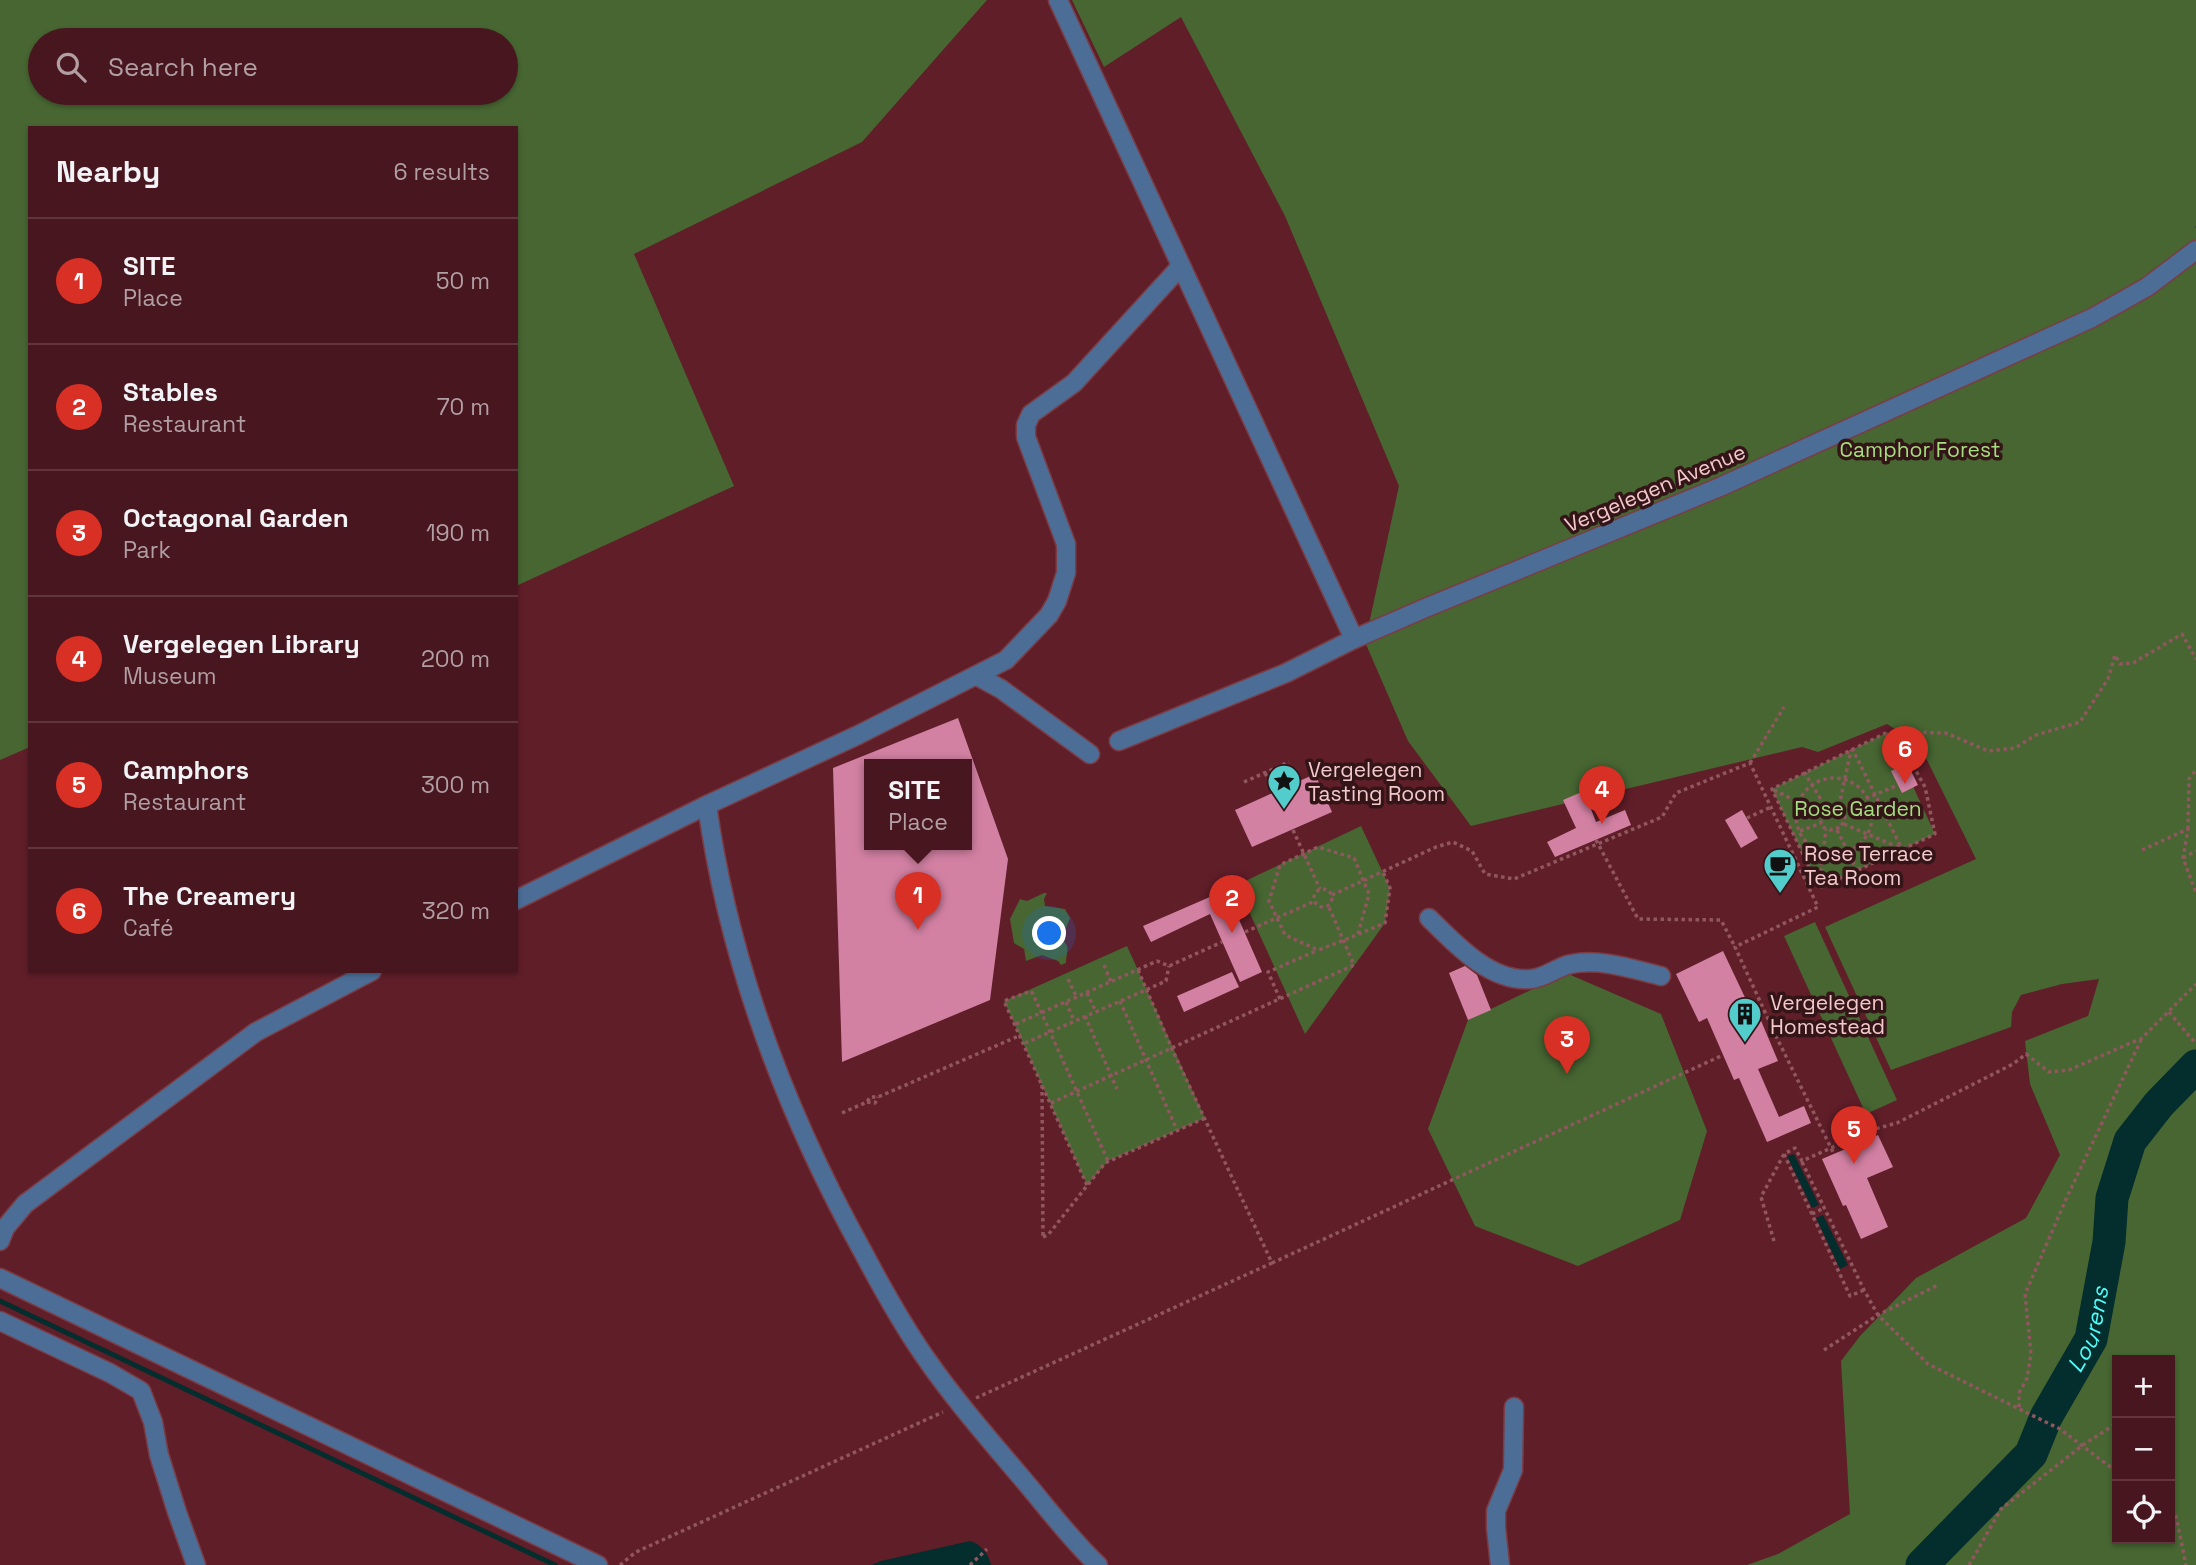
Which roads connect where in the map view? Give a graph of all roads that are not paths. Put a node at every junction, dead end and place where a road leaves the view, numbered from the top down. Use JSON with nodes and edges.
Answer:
{"nodes":[{"id":1,"x":1058,"y":0,"type":"edge"},
{"id":2,"x":2196,"y":250,"type":"edge"},
{"id":3,"x":1181,"y":266,"type":"junction"},
{"id":4,"x":1354,"y":639,"type":"junction"},
{"id":5,"x":976,"y":676,"type":"junction"},
{"id":6,"x":1119,"y":741,"type":"dead end"},
{"id":7,"x":1090,"y":754,"type":"dead end"},
{"id":8,"x":707,"y":804,"type":"junction"},
{"id":9,"x":518,"y":899,"type":"edge"},
{"id":10,"x":1429,"y":918,"type":"dead end"},
{"id":11,"x":368,"y":973,"type":"edge"},
{"id":12,"x":1661,"y":976,"type":"dead end"},
{"id":13,"x":0,"y":1241,"type":"edge"},
{"id":14,"x":0,"y":1278,"type":"edge"},
{"id":15,"x":0,"y":1321,"type":"edge"},
{"id":16,"x":1514,"y":1407,"type":"dead end"},
{"id":17,"x":196,"y":1565,"type":"edge"},
{"id":18,"x":598,"y":1565,"type":"edge"},
{"id":19,"x":1098,"y":1565,"type":"edge"},
{"id":20,"x":1500,"y":1565,"type":"edge"}],
"edges":[{"from":1,"to":3,"type":"street"},
{"from":2,"to":4,"type":"street","name":"Vergelegen Avenue"},
{"from":3,"to":4,"type":"street"},
{"from":3,"to":5,"type":"street"},
{"from":4,"to":6,"type":"street","name":"Vergelegen Avenue"},
{"from":5,"to":7,"type":"street"},
{"from":5,"to":8,"type":"street"},
{"from":8,"to":9,"type":"street"},
{"from":8,"to":19,"type":"street"},
{"from":10,"to":12,"type":"street"},
{"from":11,"to":13,"type":"street"},
{"from":14,"to":18,"type":"street"},
{"from":15,"to":17,"type":"street"},
{"from":16,"to":20,"type":"street"}]}
